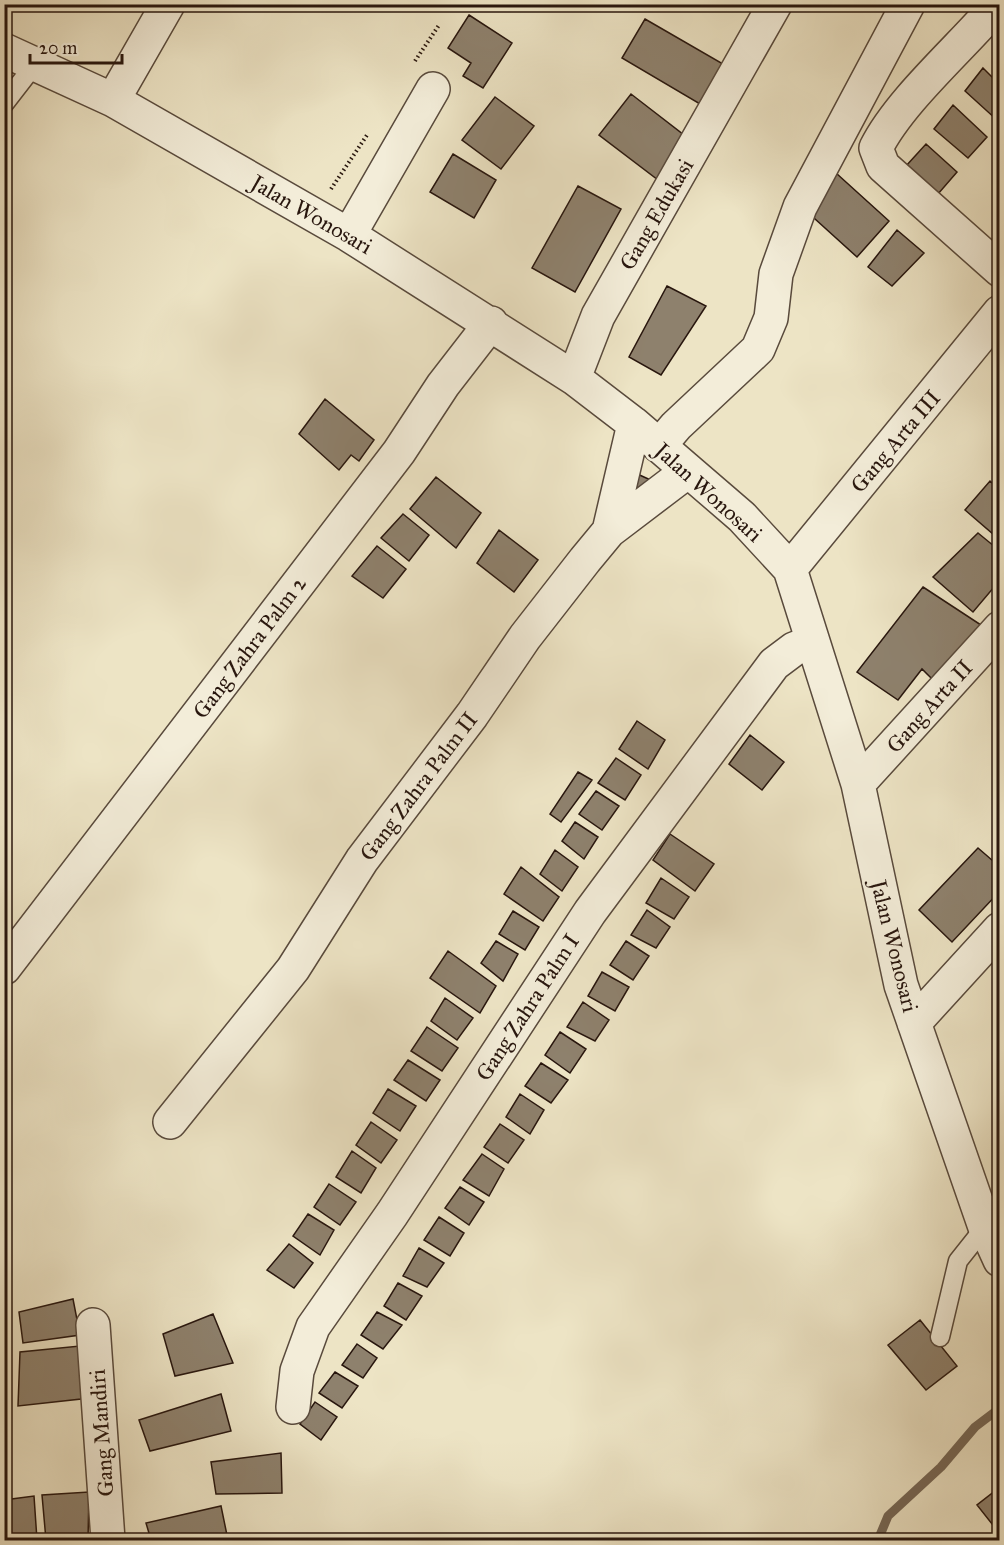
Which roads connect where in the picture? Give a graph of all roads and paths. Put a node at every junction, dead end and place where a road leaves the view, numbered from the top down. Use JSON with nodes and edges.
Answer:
{"nodes":[{"id":1,"x":168,"y":4,"type":"edge"},
{"id":2,"x":775,"y":4,"type":"edge"},
{"id":3,"x":908,"y":4,"type":"edge"},
{"id":4,"x":998,"y":4,"type":"edge"},
{"id":5,"x":4,"y":50,"type":"edge"},
{"id":6,"x":35,"y":64,"type":"junction"},
{"id":7,"x":433,"y":89,"type":"dead end"},
{"id":8,"x":113,"y":100,"type":"junction"},
{"id":9,"x":4,"y":104,"type":"edge"},
{"id":10,"x":349,"y":234,"type":"junction"},
{"id":11,"x":999,"y":270,"type":"edge"},
{"id":12,"x":999,"y":312,"type":"edge"},
{"id":13,"x":491,"y":324,"type":"junction"},
{"id":14,"x":574,"y":378,"type":"junction"},
{"id":15,"x":634,"y":424,"type":"junction"},
{"id":16,"x":660,"y":446,"type":"junction"},
{"id":17,"x":688,"y":471,"type":"junction"},
{"id":18,"x":609,"y":531,"type":"junction"},
{"id":19,"x":790,"y":569,"type":"junction"},
{"id":20,"x":999,"y":628,"type":"edge"},
{"id":21,"x":812,"y":642,"type":"junction"},
{"id":22,"x":858,"y":784,"type":"junction"},
{"id":23,"x":999,"y":928,"type":"edge"},
{"id":24,"x":4,"y":968,"type":"edge"},
{"id":25,"x":914,"y":1023,"type":"junction"},
{"id":26,"x":170,"y":1122,"type":"dead end"},
{"id":27,"x":995,"y":1248,"type":"edge"},
{"id":28,"x":93,"y":1325,"type":"dead end"},
{"id":29,"x":940,"y":1337,"type":"dead end"},
{"id":30,"x":292,"y":1407,"type":"dead end"},
{"id":31,"x":108,"y":1540,"type":"edge"}],
"edges":[{"from":1,"to":8,"type":"street"},
{"from":2,"to":14,"type":"street","name":"Gang Edukasi"},
{"from":3,"to":16,"type":"street"},
{"from":4,"to":11,"type":"street"},
{"from":5,"to":6,"type":"street","name":"Jalan Wonosari"},
{"from":6,"to":8,"type":"street","name":"Jalan Wonosari"},
{"from":6,"to":9,"type":"lane"},
{"from":7,"to":10,"type":"street"},
{"from":8,"to":10,"type":"street","name":"Jalan Wonosari"},
{"from":10,"to":13,"type":"street","name":"Jalan Wonosari"},
{"from":12,"to":19,"type":"street","name":"Gang Arta III"},
{"from":13,"to":14,"type":"street","name":"Jalan Wonosari"},
{"from":13,"to":24,"type":"street","name":"Gang Zahra Palm 2"},
{"from":14,"to":15,"type":"street","name":"Jalan Wonosari"},
{"from":15,"to":16,"type":"street","name":"Jalan Wonosari"},
{"from":15,"to":18,"type":"street"},
{"from":16,"to":17,"type":"street","name":"Jalan Wonosari"},
{"from":17,"to":18,"type":"street","name":"Gang Zahra Palm II"},
{"from":17,"to":19,"type":"street","name":"Jalan Wonosari"},
{"from":18,"to":26,"type":"street","name":"Gang Zahra Palm II"},
{"from":19,"to":21,"type":"street","name":"Jalan Wonosari"},
{"from":20,"to":22,"type":"street","name":"Gang Arta II"},
{"from":21,"to":22,"type":"street","name":"Jalan Wonosari"},
{"from":21,"to":30,"type":"street","name":"Gang Zahra Palm I"},
{"from":22,"to":25,"type":"street","name":"Jalan Wonosari"},
{"from":23,"to":25,"type":"street"},
{"from":25,"to":27,"type":"street","name":"Jalan Wonosari"},
{"from":27,"to":29,"type":"lane"},
{"from":28,"to":31,"type":"street","name":"Gang Mandiri"}]}
